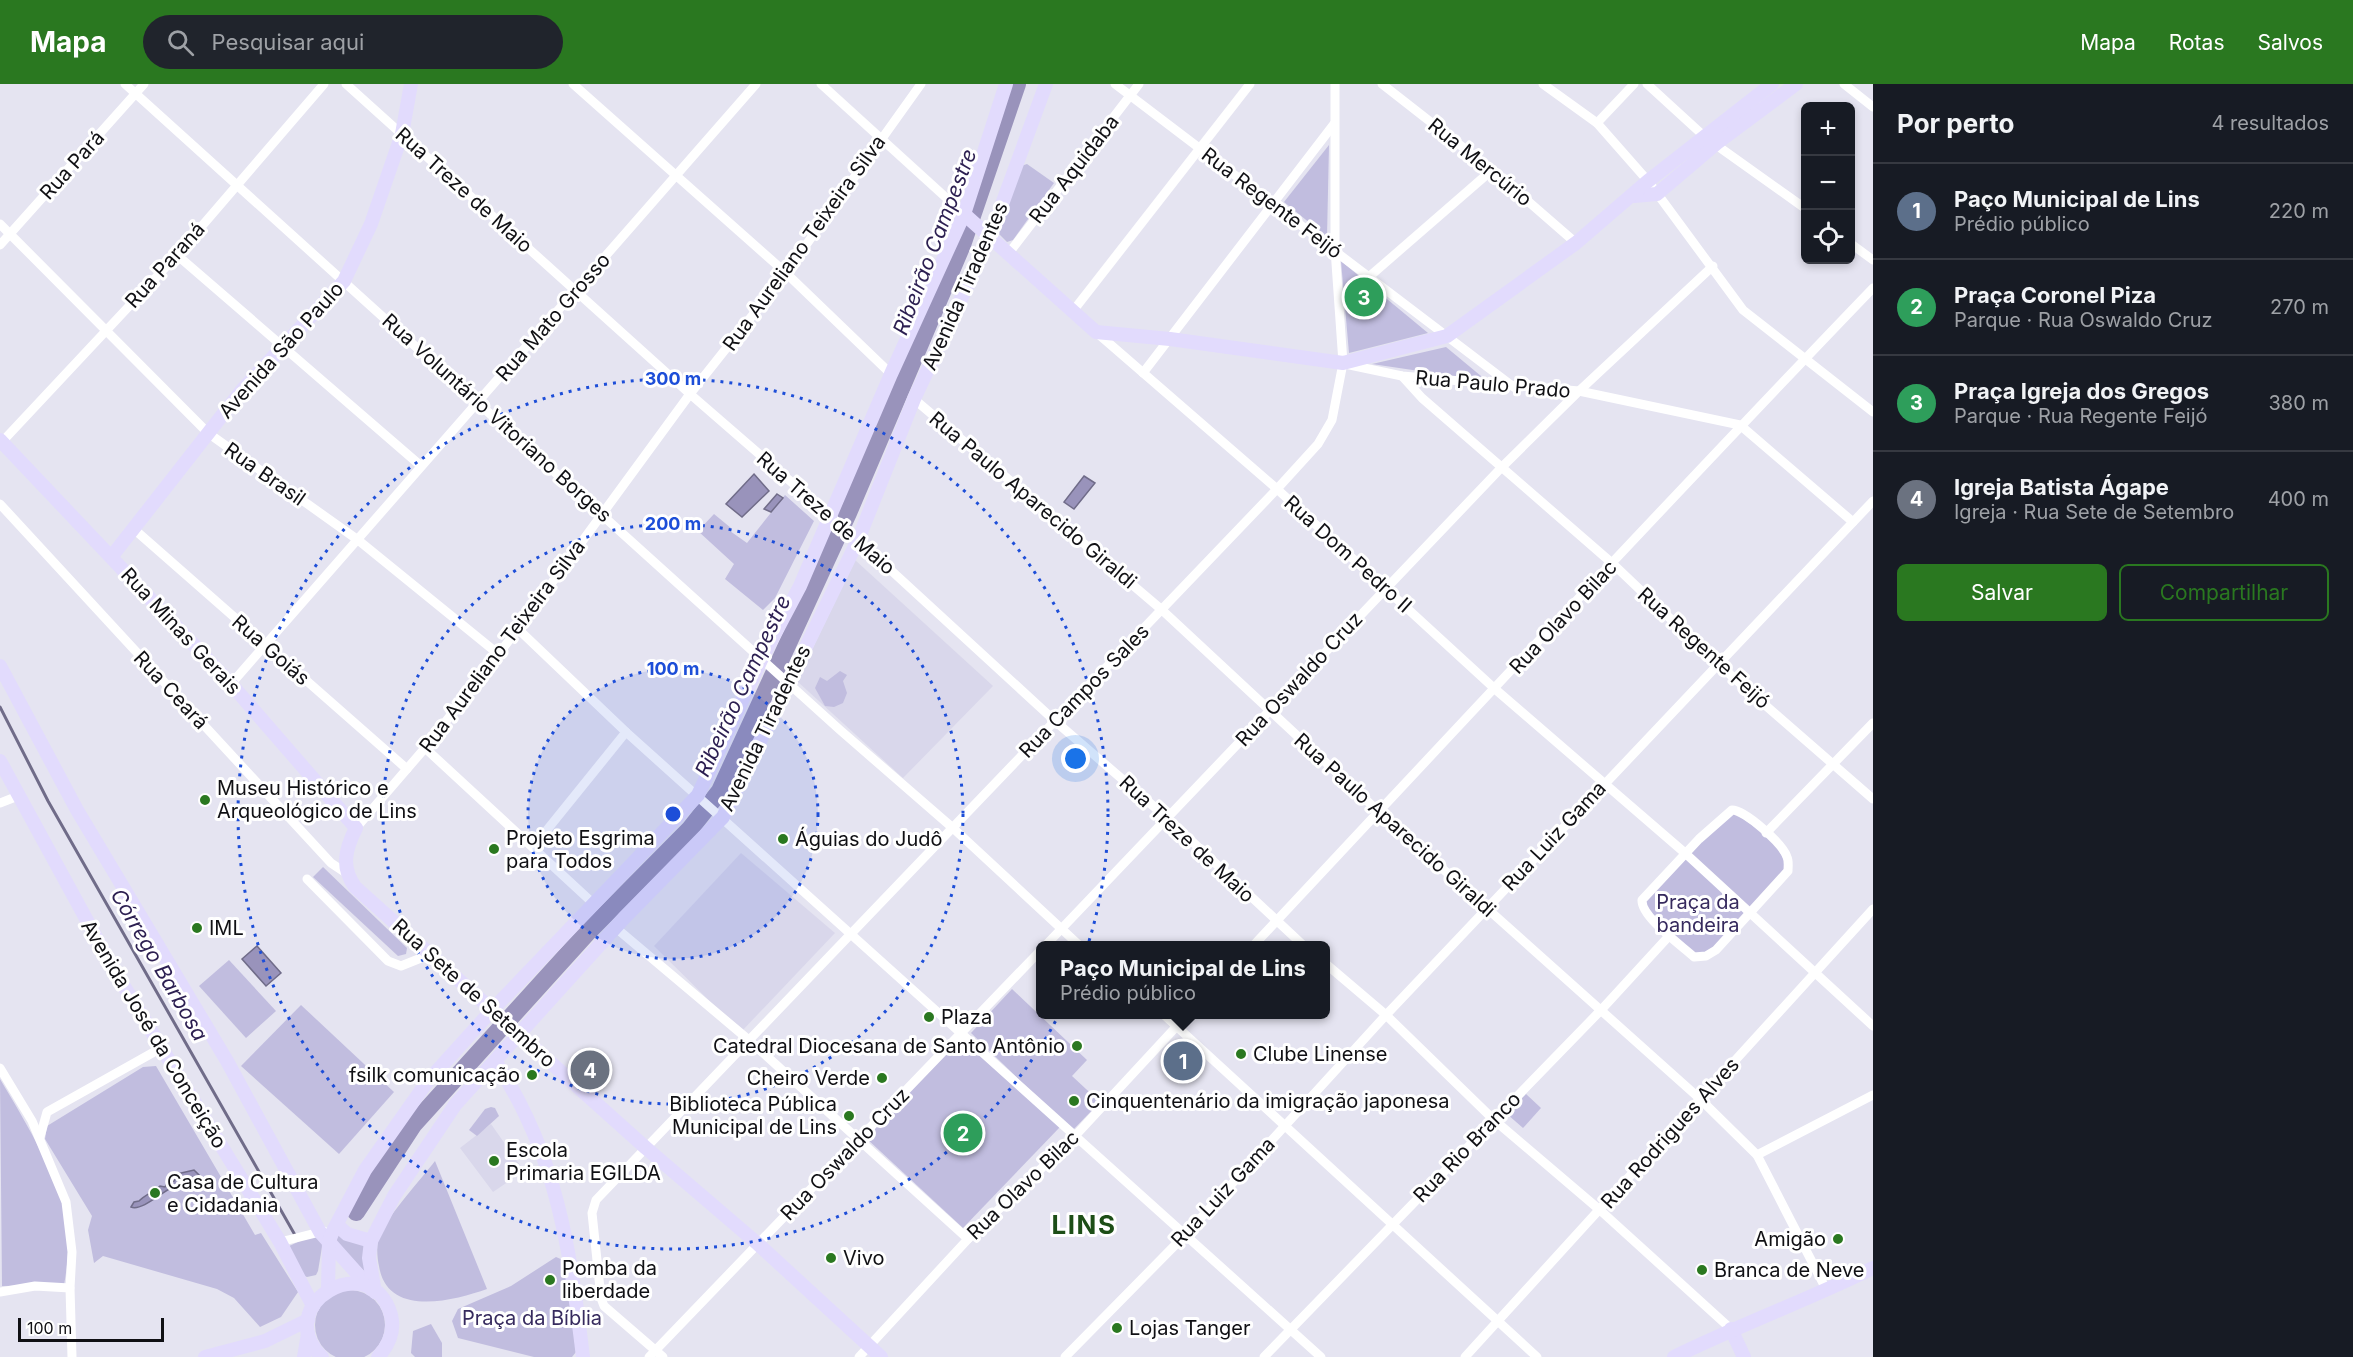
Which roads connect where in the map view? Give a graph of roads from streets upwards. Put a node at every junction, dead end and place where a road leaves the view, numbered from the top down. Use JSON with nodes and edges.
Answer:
{"nodes":[{"id":1,"x":125,"y":84,"type":"edge"},
{"id":2,"x":144,"y":84,"type":"edge"},
{"id":3,"x":324,"y":84,"type":"edge"},
{"id":4,"x":346,"y":84,"type":"edge"},
{"id":5,"x":411,"y":84,"type":"edge"},
{"id":6,"x":573,"y":84,"type":"edge"},
{"id":7,"x":756,"y":84,"type":"edge"},
{"id":8,"x":821,"y":84,"type":"edge"},
{"id":9,"x":921,"y":84,"type":"edge"},
{"id":10,"x":1006,"y":84,"type":"edge"},
{"id":11,"x":1046,"y":84,"type":"edge"},
{"id":12,"x":1116,"y":84,"type":"edge"},
{"id":13,"x":1139,"y":84,"type":"edge"},
{"id":14,"x":1250,"y":84,"type":"edge"},
{"id":15,"x":1335,"y":84,"type":"edge"},
{"id":16,"x":1382,"y":84,"type":"edge"},
{"id":17,"x":1543,"y":84,"type":"edge"},
{"id":18,"x":1634,"y":84,"type":"edge"},
{"id":19,"x":1647,"y":84,"type":"edge"},
{"id":20,"x":1772,"y":84,"type":"edge"},
{"id":21,"x":1796,"y":84,"type":"edge"},
{"id":22,"x":1844,"y":84,"type":"edge"},
{"id":23,"x":136,"y":93,"type":"junction"},
{"id":24,"x":1131,"y":96,"type":"junction"},
{"id":25,"x":1873,"y":106,"type":"edge"},
{"id":26,"x":1597,"y":123,"type":"junction"},
{"id":27,"x":1334,"y":124,"type":"junction"},
{"id":28,"x":402,"y":134,"type":"junction"},
{"id":29,"x":880,"y":139,"type":"junction"},
{"id":30,"x":1711,"y":140,"type":"junction"},
{"id":31,"x":1200,"y":149,"type":"junction"},
{"id":32,"x":1492,"y":170,"type":"junction"},
{"id":33,"x":677,"y":177,"type":"junction"},
{"id":34,"x":1648,"y":181,"type":"junction"},
{"id":35,"x":236,"y":186,"type":"junction"},
{"id":36,"x":1657,"y":194,"type":"junction"},
{"id":37,"x":1634,"y":196,"type":"junction"},
{"id":38,"x":1273,"y":203,"type":"junction"},
{"id":39,"x":1801,"y":205,"type":"edge"},
{"id":40,"x":966,"y":216,"type":"junction"},
{"id":41,"x":0,"y":224,"type":"edge"},
{"id":42,"x":10,"y":234,"type":"junction"},
{"id":43,"x":987,"y":234,"type":"junction"},
{"id":44,"x":1576,"y":243,"type":"junction"},
{"id":45,"x":0,"y":245,"type":"edge"},
{"id":46,"x":1855,"y":246,"type":"edge"},
{"id":47,"x":1335,"y":249,"type":"junction"},
{"id":48,"x":1009,"y":254,"type":"junction"},
{"id":49,"x":177,"y":255,"type":"junction"},
{"id":50,"x":1873,"y":260,"type":"edge"},
{"id":51,"x":1713,"y":266,"type":"junction"},
{"id":52,"x":786,"y":273,"type":"junction"},
{"id":53,"x":1370,"y":276,"type":"junction"},
{"id":54,"x":344,"y":281,"type":"junction"},
{"id":55,"x":1873,"y":288,"type":"edge"},
{"id":56,"x":575,"y":289,"type":"junction"},
{"id":57,"x":1073,"y":311,"type":"junction"},
{"id":58,"x":105,"y":331,"type":"junction"},
{"id":59,"x":1096,"y":332,"type":"junction"},
{"id":60,"x":1447,"y":336,"type":"junction"},
{"id":61,"x":1170,"y":339,"type":"junction"},
{"id":62,"x":282,"y":348,"type":"junction"},
{"id":63,"x":1804,"y":360,"type":"junction"},
{"id":64,"x":1343,"y":363,"type":"junction"},
{"id":65,"x":1143,"y":373,"type":"junction"},
{"id":66,"x":891,"y":374,"type":"junction"},
{"id":67,"x":1402,"y":376,"type":"junction"},
{"id":68,"x":1515,"y":388,"type":"junction"},
{"id":69,"x":1578,"y":391,"type":"junction"},
{"id":70,"x":690,"y":394,"type":"junction"},
{"id":71,"x":914,"y":399,"type":"junction"},
{"id":72,"x":480,"y":402,"type":"junction"},
{"id":73,"x":1873,"y":412,"type":"edge"},
{"id":74,"x":1740,"y":425,"type":"junction"},
{"id":75,"x":208,"y":433,"type":"junction"},
{"id":76,"x":1,"y":442,"type":"edge"},
{"id":77,"x":421,"y":466,"type":"junction"},
{"id":78,"x":1501,"y":468,"type":"junction"},
{"id":79,"x":1277,"y":489,"type":"junction"},
{"id":80,"x":1873,"y":501,"type":"edge"},
{"id":81,"x":0,"y":504,"type":"edge"},
{"id":82,"x":603,"y":514,"type":"junction"},
{"id":83,"x":833,"y":518,"type":"junction"},
{"id":84,"x":1853,"y":522,"type":"junction"},
{"id":85,"x":135,"y":530,"type":"junction"},
{"id":86,"x":855,"y":537,"type":"junction"},
{"id":87,"x":358,"y":540,"type":"junction"},
{"id":88,"x":112,"y":556,"type":"junction"},
{"id":89,"x":1613,"y":564,"type":"junction"},
{"id":90,"x":1385,"y":587,"type":"junction"},
{"id":91,"x":1162,"y":610,"type":"junction"},
{"id":92,"x":518,"y":629,"type":"junction"},
{"id":93,"x":266,"y":646,"type":"junction"},
{"id":94,"x":497,"y":653,"type":"junction"},
{"id":95,"x":766,"y":661,"type":"junction"},
{"id":96,"x":1718,"y":664,"type":"junction"},
{"id":97,"x":0,"y":666,"type":"edge"},
{"id":98,"x":784,"y":679,"type":"junction"},
{"id":99,"x":231,"y":684,"type":"junction"},
{"id":100,"x":1494,"y":689,"type":"junction"},
{"id":101,"x":1270,"y":711,"type":"junction"},
{"id":102,"x":1055,"y":721,"type":"junction"},
{"id":103,"x":1873,"y":723,"type":"edge"},
{"id":104,"x":626,"y":732,"type":"junction"},
{"id":105,"x":425,"y":748,"type":"junction"},
{"id":106,"x":0,"y":760,"type":"edge"},
{"id":107,"x":1835,"y":764,"type":"junction"},
{"id":108,"x":407,"y":769,"type":"junction"},
{"id":109,"x":1603,"y":785,"type":"junction"},
{"id":110,"x":18,"y":796,"type":"junction"},
{"id":111,"x":701,"y":797,"type":"junction"},
{"id":112,"x":1873,"y":799,"type":"edge"},
{"id":113,"x":0,"y":803,"type":"edge"},
{"id":114,"x":1378,"y":811,"type":"junction"},
{"id":115,"x":720,"y":815,"type":"junction"},
{"id":116,"x":1166,"y":817,"type":"junction"},
{"id":117,"x":356,"y":828,"type":"junction"},
{"id":118,"x":954,"y":829,"type":"junction"},
{"id":119,"x":1766,"y":833,"type":"junction"},
{"id":120,"x":534,"y":846,"type":"junction"},
{"id":121,"x":1685,"y":853,"type":"junction"},
{"id":122,"x":346,"y":873,"type":"junction"},
{"id":123,"x":307,"y":879,"type":"dead end"},
{"id":124,"x":595,"y":905,"type":"junction"},
{"id":125,"x":1486,"y":909,"type":"junction"},
{"id":126,"x":1873,"y":909,"type":"edge"},
{"id":127,"x":1751,"y":913,"type":"junction"},
{"id":128,"x":1276,"y":921,"type":"junction"},
{"id":129,"x":616,"y":928,"type":"junction"},
{"id":130,"x":1061,"y":929,"type":"junction"},
{"id":131,"x":852,"y":933,"type":"junction"},
{"id":132,"x":1669,"y":936,"type":"junction"},
{"id":133,"x":1049,"y":941,"type":"edge"},
{"id":134,"x":1075,"y":941,"type":"edge"},
{"id":135,"x":1257,"y":941,"type":"edge"},
{"id":136,"x":1299,"y":941,"type":"edge"},
{"id":137,"x":431,"y":954,"type":"junction"},
{"id":138,"x":1036,"y":956,"type":"edge"},
{"id":139,"x":1330,"y":967,"type":"edge"},
{"id":140,"x":1814,"y":972,"type":"junction"},
{"id":141,"x":1602,"y":1009,"type":"junction"},
{"id":142,"x":496,"y":1011,"type":"junction"},
{"id":143,"x":1386,"y":1015,"type":"junction"},
{"id":144,"x":1169,"y":1019,"type":"edge"},
{"id":145,"x":1183,"y":1019,"type":"edge"},
{"id":146,"x":1177,"y":1026,"type":"junction"},
{"id":147,"x":1873,"y":1026,"type":"edge"},
{"id":148,"x":517,"y":1031,"type":"junction"},
{"id":149,"x":962,"y":1031,"type":"junction"},
{"id":150,"x":750,"y":1041,"type":"junction"},
{"id":151,"x":154,"y":1053,"type":"dead end"},
{"id":152,"x":495,"y":1061,"type":"junction"},
{"id":153,"x":0,"y":1068,"type":"edge"},
{"id":154,"x":1873,"y":1095,"type":"edge"},
{"id":155,"x":1700,"y":1098,"type":"junction"},
{"id":156,"x":1493,"y":1119,"type":"junction"},
{"id":157,"x":1286,"y":1125,"type":"junction"},
{"id":158,"x":1075,"y":1136,"type":"junction"},
{"id":159,"x":40,"y":1137,"type":"junction"},
{"id":160,"x":861,"y":1140,"type":"junction"},
{"id":161,"x":646,"y":1148,"type":"junction"},
{"id":162,"x":1757,"y":1155,"type":"junction"},
{"id":163,"x":1601,"y":1211,"type":"junction"},
{"id":164,"x":1390,"y":1225,"type":"junction"},
{"id":165,"x":330,"y":1232,"type":"junction"},
{"id":166,"x":1187,"y":1233,"type":"junction"},
{"id":167,"x":968,"y":1239,"type":"junction"},
{"id":168,"x":371,"y":1241,"type":"junction"},
{"id":169,"x":280,"y":1242,"type":"junction"},
{"id":170,"x":758,"y":1244,"type":"junction"},
{"id":171,"x":1873,"y":1268,"type":"edge"},
{"id":172,"x":70,"y":1288,"type":"junction"},
{"id":173,"x":328,"y":1290,"type":"junction"},
{"id":174,"x":373,"y":1291,"type":"junction"},
{"id":175,"x":1827,"y":1291,"type":"junction"},
{"id":176,"x":0,"y":1292,"type":"edge"},
{"id":177,"x":313,"y":1306,"type":"junction"},
{"id":178,"x":1499,"y":1321,"type":"junction"},
{"id":179,"x":308,"y":1326,"type":"junction"},
{"id":180,"x":1292,"y":1329,"type":"junction"},
{"id":181,"x":1731,"y":1329,"type":"junction"},
{"id":182,"x":870,"y":1346,"type":"junction"},
{"id":183,"x":652,"y":1354,"type":"edge"},
{"id":184,"x":72,"y":1357,"type":"edge"},
{"id":185,"x":205,"y":1357,"type":"edge"},
{"id":186,"x":304,"y":1357,"type":"edge"},
{"id":187,"x":322,"y":1357,"type":"edge"},
{"id":188,"x":380,"y":1357,"type":"edge"},
{"id":189,"x":583,"y":1357,"type":"edge"},
{"id":190,"x":663,"y":1357,"type":"edge"},
{"id":191,"x":859,"y":1357,"type":"edge"},
{"id":192,"x":881,"y":1357,"type":"edge"},
{"id":193,"x":1065,"y":1357,"type":"edge"},
{"id":194,"x":1264,"y":1357,"type":"edge"},
{"id":195,"x":1322,"y":1357,"type":"edge"},
{"id":196,"x":1465,"y":1357,"type":"edge"},
{"id":197,"x":1537,"y":1357,"type":"edge"},
{"id":198,"x":1674,"y":1357,"type":"edge"},
{"id":199,"x":1744,"y":1357,"type":"edge"}],
"edges":[{"from":1,"to":23,"type":"street","name":"Rua Voluntário Vitoriano Borges"},
{"from":2,"to":23,"type":"street","name":"Rua Pará"},
{"from":3,"to":35,"type":"street","name":"Rua Paraná"},
{"from":4,"to":28,"type":"street","name":"Rua Treze de Maio"},
{"from":5,"to":28,"type":"street","name":"Avenida São Paulo"},
{"from":6,"to":33,"type":"street"},
{"from":7,"to":33,"type":"street","name":"Rua Mato Grosso"},
{"from":8,"to":29,"type":"street","name":"Rua Dom Pedro II"},
{"from":9,"to":29,"type":"street","name":"Rua Aureliano Teixeira Silva"},
{"from":10,"to":40,"type":"street","name":"Avenida Tiradentes"},
{"from":11,"to":43,"type":"street","name":"Avenida Tiradentes"},
{"from":12,"to":24,"type":"street","name":"Rua Regente Feijó"},
{"from":13,"to":24,"type":"street","name":"Rua Aquidaba"},
{"from":14,"to":31,"type":"street"},
{"from":15,"to":27,"type":"street","name":"Rua Campos Sales"},
{"from":16,"to":32,"type":"street","name":"Rua Mercúrio"},
{"from":17,"to":26,"type":"street"},
{"from":18,"to":26,"type":"street"},
{"from":19,"to":30,"type":"street"},
{"from":20,"to":30,"type":"street"},
{"from":21,"to":30,"type":"street"},
{"from":22,"to":25,"type":"street"},
{"from":23,"to":35,"type":"street","name":"Rua Voluntário Vitoriano Borges"},
{"from":23,"to":42,"type":"street","name":"Rua Pará"},
{"from":24,"to":31,"type":"street","name":"Rua Regente Feijó"},
{"from":24,"to":48,"type":"street","name":"Rua Aquidaba"},
{"from":26,"to":34,"type":"street"},
{"from":27,"to":38,"type":"street"},
{"from":27,"to":47,"type":"street","name":"Rua Campos Sales"},
{"from":28,"to":54,"type":"street","name":"Avenida São Paulo"},
{"from":28,"to":56,"type":"street","name":"Rua Treze de Maio"},
{"from":29,"to":40,"type":"street","name":"Rua Dom Pedro II"},
{"from":29,"to":52,"type":"street","name":"Rua Aureliano Teixeira Silva"},
{"from":30,"to":34,"type":"street"},
{"from":30,"to":36,"type":"street"},
{"from":30,"to":39,"type":"street"},
{"from":31,"to":38,"type":"street","name":"Rua Regente Feijó"},
{"from":31,"to":57,"type":"street"},
{"from":32,"to":44,"type":"street","name":"Rua Mercúrio"},
{"from":32,"to":53,"type":"street"},
{"from":33,"to":52,"type":"street"},
{"from":33,"to":56,"type":"street","name":"Rua Mato Grosso"},
{"from":34,"to":36,"type":"street"},
{"from":34,"to":37,"type":"street"},
{"from":35,"to":49,"type":"street","name":"Rua Paraná"},
{"from":35,"to":54,"type":"street","name":"Rua Voluntário Vitoriano Borges"},
{"from":36,"to":37,"type":"street"},
{"from":36,"to":51,"type":"street"},
{"from":37,"to":44,"type":"street"},
{"from":38,"to":47,"type":"street","name":"Rua Regente Feijó"},
{"from":38,"to":61,"type":"street"},
{"from":40,"to":43,"type":"street","name":"Rua Dom Pedro II"},
{"from":40,"to":66,"type":"street","name":"Avenida Tiradentes"},
{"from":41,"to":42,"type":"street","name":"Rua Brasil"},
{"from":42,"to":45,"type":"street","name":"Rua Pará"},
{"from":42,"to":58,"type":"street","name":"Rua Brasil"},
{"from":43,"to":48,"type":"street","name":"Rua Dom Pedro II"},
{"from":43,"to":71,"type":"street","name":"Avenida Tiradentes"},
{"from":44,"to":60,"type":"street"},
{"from":46,"to":50,"type":"street"},
{"from":47,"to":53,"type":"street","name":"Rua Regente Feijó"},
{"from":47,"to":64,"type":"street","name":"Rua Campos Sales"},
{"from":48,"to":57,"type":"street","name":"Rua Dom Pedro II"},
{"from":49,"to":58,"type":"street","name":"Rua Paraná"},
{"from":49,"to":62,"type":"street"},
{"from":51,"to":63,"type":"street"},
{"from":51,"to":69,"type":"street","name":"Rua Oswaldo Cruz"},
{"from":52,"to":66,"type":"street"},
{"from":52,"to":70,"type":"street","name":"Rua Aureliano Teixeira Silva"},
{"from":53,"to":60,"type":"street","name":"Rua Regente Feijó"},
{"from":54,"to":62,"type":"street","name":"Avenida São Paulo"},
{"from":54,"to":72,"type":"street","name":"Rua Voluntário Vitoriano Borges"},
{"from":55,"to":63,"type":"street","name":"Rua Olavo Bilac"},
{"from":56,"to":70,"type":"street","name":"Rua Treze de Maio"},
{"from":56,"to":72,"type":"street","name":"Rua Mato Grosso"},
{"from":57,"to":59,"type":"street","name":"Rua Dom Pedro II"},
{"from":58,"to":75,"type":"street","name":"Rua Brasil"},
{"from":58,"to":76,"type":"street","name":"Rua Paraná"},
{"from":59,"to":61,"type":"street","name":"Rua Paulo Prado"},
{"from":59,"to":65,"type":"street","name":"Rua Dom Pedro II"},
{"from":60,"to":64,"type":"street"},
{"from":60,"to":68,"type":"street","name":"Rua Regente Feijó"},
{"from":61,"to":64,"type":"street","name":"Rua Paulo Prado"},
{"from":61,"to":65,"type":"street"},
{"from":62,"to":75,"type":"street","name":"Avenida São Paulo"},
{"from":62,"to":77,"type":"street"},
{"from":63,"to":73,"type":"street"},
{"from":63,"to":74,"type":"street","name":"Rua Olavo Bilac"},
{"from":64,"to":67,"type":"street","name":"Rua Paulo Prado"},
{"from":64,"to":79,"type":"street","name":"Rua Campos Sales"},
{"from":65,"to":79,"type":"street","name":"Rua Dom Pedro II"},
{"from":66,"to":83,"type":"street","name":"Avenida Tiradentes"},
{"from":67,"to":68,"type":"street","name":"Rua Paulo Prado"},
{"from":67,"to":78,"type":"street","name":"Rua Regente Feijó"},
{"from":68,"to":69,"type":"street","name":"Rua Paulo Prado"},
{"from":69,"to":74,"type":"street","name":"Rua Paulo Prado"},
{"from":69,"to":78,"type":"street","name":"Rua Oswaldo Cruz"},
{"from":70,"to":82,"type":"street","name":"Rua Aureliano Teixeira Silva"},
{"from":70,"to":83,"type":"street","name":"Rua Treze de Maio"},
{"from":71,"to":86,"type":"street","name":"Avenida Tiradentes"},
{"from":71,"to":91,"type":"street","name":"Rua Paulo Aparecido Giraldi"},
{"from":72,"to":77,"type":"street","name":"Rua Mato Grosso"},
{"from":72,"to":82,"type":"street","name":"Rua Voluntário Vitoriano Borges"},
{"from":74,"to":84,"type":"street","name":"Rua Paulo Prado"},
{"from":74,"to":89,"type":"street","name":"Rua Olavo Bilac"},
{"from":75,"to":85,"type":"street","name":"Avenida São Paulo"},
{"from":75,"to":87,"type":"street","name":"Rua Brasil"},
{"from":76,"to":88,"type":"street","name":"Rua Minas Gerais"},
{"from":77,"to":87,"type":"street","name":"Rua Mato Grosso"},
{"from":78,"to":89,"type":"street","name":"Rua Regente Feijó"},
{"from":78,"to":90,"type":"street","name":"Rua Oswaldo Cruz"},
{"from":79,"to":90,"type":"street","name":"Rua Dom Pedro II"},
{"from":79,"to":91,"type":"street","name":"Rua Campos Sales"},
{"from":80,"to":84,"type":"street","name":"Rua Luiz Gama"},
{"from":81,"to":122,"type":"street","name":"Rua Ceará"},
{"from":82,"to":92,"type":"street","name":"Rua Aureliano Teixeira Silva"},
{"from":82,"to":95,"type":"street","name":"Rua Voluntário Vitoriano Borges"},
{"from":83,"to":86,"type":"street","name":"Rua Treze de Maio"},
{"from":83,"to":95,"type":"street","name":"Avenida Tiradentes"},
{"from":84,"to":96,"type":"street","name":"Rua Luiz Gama"},
{"from":85,"to":88,"type":"street","name":"Avenida São Paulo"},
{"from":85,"to":93,"type":"street","name":"Rua Goiás"},
{"from":86,"to":98,"type":"street","name":"Avenida Tiradentes"},
{"from":86,"to":102,"type":"street","name":"Rua Treze de Maio"},
{"from":87,"to":93,"type":"street","name":"Rua Mato Grosso"},
{"from":87,"to":94,"type":"street","name":"Rua Brasil"},
{"from":88,"to":99,"type":"street","name":"Rua Minas Gerais"},
{"from":89,"to":96,"type":"street","name":"Rua Regente Feijó"},
{"from":89,"to":100,"type":"street","name":"Rua Olavo Bilac"},
{"from":90,"to":100,"type":"street","name":"Rua Dom Pedro II"},
{"from":90,"to":101,"type":"street","name":"Rua Oswaldo Cruz"},
{"from":91,"to":101,"type":"street","name":"Rua Paulo Aparecido Giraldi"},
{"from":91,"to":102,"type":"street","name":"Rua Campos Sales"},
{"from":92,"to":94,"type":"street","name":"Rua Aureliano Teixeira Silva"},
{"from":92,"to":104,"type":"street"},
{"from":93,"to":99,"type":"street","name":"Rua Mato Grosso"},
{"from":93,"to":108,"type":"street","name":"Rua Goiás"},
{"from":94,"to":105,"type":"street","name":"Rua Aureliano Teixeira Silva"},
{"from":95,"to":98,"type":"street","name":"Rua Voluntário Vitoriano Borges"},
{"from":95,"to":111,"type":"street","name":"Avenida Tiradentes"},
{"from":96,"to":107,"type":"street","name":"Rua Regente Feijó"},
{"from":96,"to":109,"type":"street","name":"Rua Luiz Gama"},
{"from":97,"to":165,"type":"street"},
{"from":98,"to":115,"type":"street","name":"Avenida Tiradentes"},
{"from":98,"to":118,"type":"street","name":"Rua Voluntário Vitoriano Borges"},
{"from":99,"to":117,"type":"street","name":"Rua Minas Gerais"},
{"from":100,"to":109,"type":"street","name":"Rua Dom Pedro II"},
{"from":100,"to":114,"type":"street","name":"Rua Olavo Bilac"},
{"from":101,"to":114,"type":"street","name":"Rua Paulo Aparecido Giraldi"},
{"from":101,"to":116,"type":"street","name":"Rua Oswaldo Cruz"},
{"from":102,"to":116,"type":"street","name":"Rua Treze de Maio"},
{"from":102,"to":118,"type":"street","name":"Rua Campos Sales"},
{"from":103,"to":107,"type":"street"},
{"from":104,"to":111,"type":"street"},
{"from":104,"to":120,"type":"street"},
{"from":105,"to":108,"type":"street","name":"Rua Aureliano Teixeira Silva"},
{"from":105,"to":120,"type":"street"},
{"from":106,"to":110,"type":"street","name":"Avenida José da Conceição"},
{"from":107,"to":112,"type":"street","name":"Rua Regente Feijó"},
{"from":107,"to":119,"type":"street"},
{"from":108,"to":117,"type":"street","name":"Rua Aureliano Teixeira Silva"},
{"from":109,"to":121,"type":"street","name":"Rua Dom Pedro II"},
{"from":109,"to":125,"type":"street","name":"Rua Luiz Gama"},
{"from":110,"to":113,"type":"street"},
{"from":110,"to":169,"type":"street","name":"Avenida José da Conceição"},
{"from":111,"to":115,"type":"street"},
{"from":111,"to":124,"type":"street","name":"Avenida Tiradentes"},
{"from":114,"to":125,"type":"street","name":"Rua Paulo Aparecido Giraldi"},
{"from":114,"to":128,"type":"street","name":"Rua Olavo Bilac"},
{"from":115,"to":129,"type":"street","name":"Avenida Tiradentes"},
{"from":115,"to":131,"type":"street"},
{"from":116,"to":128,"type":"street","name":"Rua Treze de Maio"},
{"from":116,"to":130,"type":"street","name":"Rua Oswaldo Cruz"},
{"from":117,"to":122,"type":"street"},
{"from":118,"to":130,"type":"street","name":"Rua Voluntário Vitoriano Borges"},
{"from":118,"to":131,"type":"street","name":"Rua Campos Sales"},
{"from":119,"to":121,"type":"street"},
{"from":119,"to":127,"type":"street"},
{"from":120,"to":124,"type":"street"},
{"from":121,"to":127,"type":"street","name":"Rua Dom Pedro II"},
{"from":121,"to":132,"type":"street"},
{"from":122,"to":137,"type":"street","name":"Rua Sete de Setembro"},
{"from":123,"to":137,"type":"street"},
{"from":124,"to":142,"type":"street","name":"Avenida Tiradentes"},
{"from":125,"to":141,"type":"street","name":"Rua Paulo Aparecido Giraldi"},
{"from":125,"to":143,"type":"street","name":"Rua Luiz Gama"},
{"from":126,"to":140,"type":"street","name":"Rua Rodrigues Alves"},
{"from":127,"to":132,"type":"street"},
{"from":127,"to":140,"type":"street","name":"Rua Dom Pedro II"},
{"from":128,"to":135,"type":"street","name":"Rua Olavo Bilac"},
{"from":128,"to":136,"type":"street","name":"Rua Treze de Maio"},
{"from":129,"to":148,"type":"street","name":"Avenida Tiradentes"},
{"from":129,"to":150,"type":"street"},
{"from":130,"to":133,"type":"street","name":"Rua Oswaldo Cruz"},
{"from":130,"to":134,"type":"street","name":"Rua Voluntário Vitoriano Borges"},
{"from":131,"to":149,"type":"street"},
{"from":131,"to":150,"type":"street","name":"Rua Campos Sales"},
{"from":132,"to":141,"type":"street","name":"Rua Rio Branco"},
{"from":137,"to":142,"type":"street","name":"Rua Sete de Setembro"},
{"from":138,"to":149,"type":"street","name":"Rua Oswaldo Cruz"},
{"from":139,"to":143,"type":"street"},
{"from":140,"to":147,"type":"street","name":"Rua Dom Pedro II"},
{"from":140,"to":155,"type":"street","name":"Rua Rodrigues Alves"},
{"from":141,"to":155,"type":"street","name":"Rua Paulo Aparecido Giraldi"},
{"from":141,"to":156,"type":"street","name":"Rua Rio Branco"},
{"from":142,"to":148,"type":"street","name":"Rua Sete de Setembro"},
{"from":142,"to":165,"type":"street","name":"Avenida Tiradentes"},
{"from":143,"to":156,"type":"street"},
{"from":143,"to":157,"type":"street","name":"Rua Luiz Gama"},
{"from":144,"to":146,"type":"street"},
{"from":145,"to":146,"type":"street","name":"Rua Olavo Bilac"},
{"from":146,"to":157,"type":"street"},
{"from":146,"to":158,"type":"street","name":"Rua Olavo Bilac"},
{"from":148,"to":152,"type":"street","name":"Avenida Tiradentes"},
{"from":148,"to":161,"type":"street","name":"Rua Sete de Setembro"},
{"from":149,"to":158,"type":"street"},
{"from":149,"to":160,"type":"street","name":"Rua Oswaldo Cruz"},
{"from":150,"to":160,"type":"street"},
{"from":150,"to":161,"type":"street","name":"Rua Campos Sales"},
{"from":151,"to":159,"type":"street"},
{"from":152,"to":168,"type":"street","name":"Avenida Tiradentes"},
{"from":152,"to":189,"type":"street"},
{"from":153,"to":159,"type":"street"},
{"from":154,"to":162,"type":"street"},
{"from":155,"to":162,"type":"street","name":"Rua Paulo Aparecido Giraldi"},
{"from":155,"to":163,"type":"street","name":"Rua Rodrigues Alves"},
{"from":156,"to":163,"type":"street"},
{"from":156,"to":164,"type":"street","name":"Rua Rio Branco"},
{"from":157,"to":164,"type":"street"},
{"from":157,"to":166,"type":"street","name":"Rua Luiz Gama"},
{"from":158,"to":166,"type":"street"},
{"from":158,"to":167,"type":"street","name":"Rua Olavo Bilac"},
{"from":159,"to":172,"type":"street"},
{"from":160,"to":167,"type":"street"},
{"from":160,"to":170,"type":"street","name":"Rua Oswaldo Cruz"},
{"from":161,"to":170,"type":"street","name":"Rua Sete de Setembro"},
{"from":161,"to":183,"type":"street","name":"Rua Campos Sales"},
{"from":162,"to":175,"type":"street","name":"Rua Paulo Aparecido Giraldi"},
{"from":163,"to":178,"type":"street","name":"Rua Rodrigues Alves"},
{"from":163,"to":181,"type":"street"},
{"from":164,"to":178,"type":"street"},
{"from":164,"to":180,"type":"street","name":"Rua Rio Branco"},
{"from":165,"to":168,"type":"street"},
{"from":165,"to":169,"type":"street"},
{"from":165,"to":173,"type":"street","name":"Avenida Tiradentes"},
{"from":165,"to":174,"type":"street"},
{"from":166,"to":180,"type":"street"},
{"from":166,"to":193,"type":"street","name":"Rua Luiz Gama"},
{"from":167,"to":182,"type":"street","name":"Rua Olavo Bilac"},
{"from":168,"to":174,"type":"street","name":"Avenida Tiradentes"},
{"from":169,"to":177,"type":"street","name":"Avenida José da Conceição"},
{"from":170,"to":182,"type":"street","name":"Rua Sete de Setembro"},
{"from":170,"to":183,"type":"street","name":"Rua Oswaldo Cruz"},
{"from":171,"to":175,"type":"street"},
{"from":172,"to":176,"type":"street"},
{"from":172,"to":184,"type":"street"},
{"from":173,"to":174,"type":"street"},
{"from":173,"to":177,"type":"street"},
{"from":174,"to":188,"type":"street"},
{"from":175,"to":181,"type":"street"},
{"from":177,"to":179,"type":"street"},
{"from":178,"to":196,"type":"street","name":"Rua Rodrigues Alves"},
{"from":178,"to":197,"type":"street"},
{"from":179,"to":185,"type":"street"},
{"from":179,"to":186,"type":"street"},
{"from":179,"to":187,"type":"street"},
{"from":180,"to":194,"type":"street","name":"Rua Rio Branco"},
{"from":180,"to":195,"type":"street"},
{"from":181,"to":198,"type":"street"},
{"from":181,"to":199,"type":"street"},
{"from":182,"to":191,"type":"street","name":"Rua Olavo Bilac"},
{"from":182,"to":192,"type":"street","name":"Rua Sete de Setembro"},
{"from":183,"to":190,"type":"street"}]}
